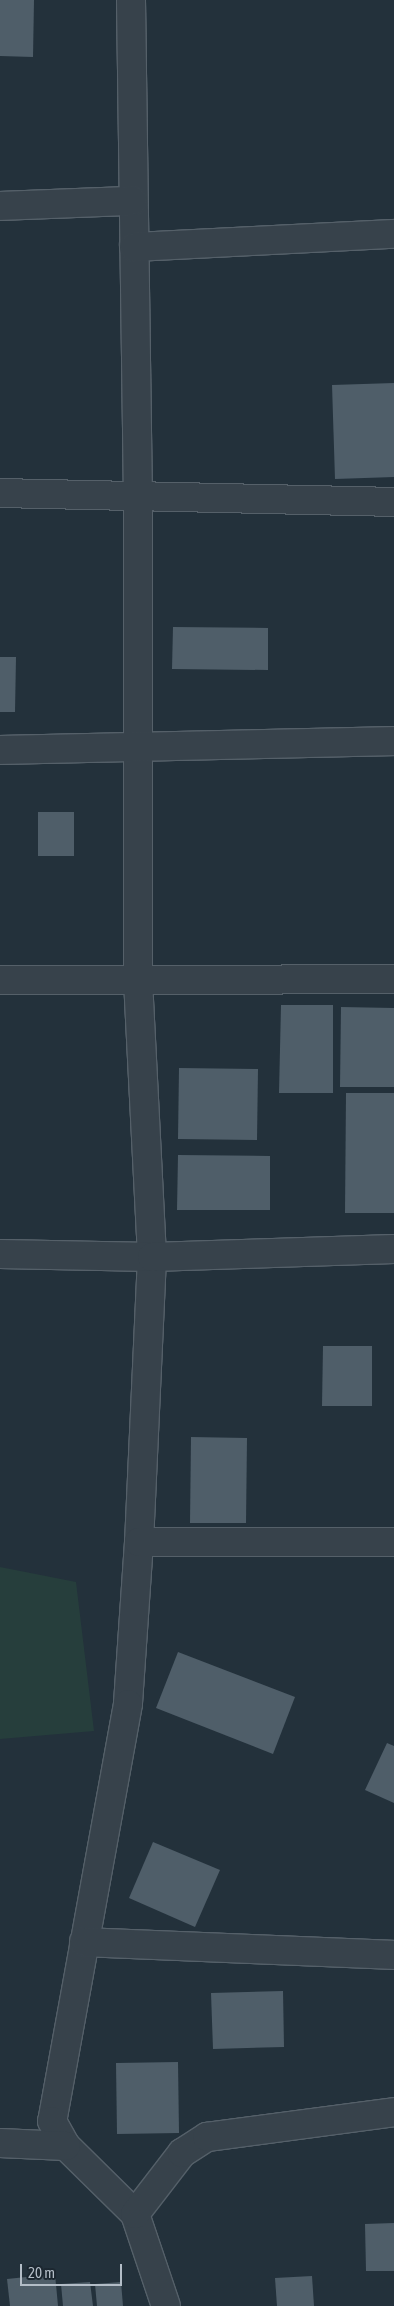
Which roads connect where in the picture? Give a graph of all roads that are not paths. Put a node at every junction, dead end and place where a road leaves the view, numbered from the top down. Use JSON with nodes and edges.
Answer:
{"nodes":[{"id":1,"x":130,"y":0,"type":"edge"},
{"id":2,"x":133,"y":201,"type":"junction"},
{"id":3,"x":0,"y":206,"type":"edge"},
{"id":4,"x":394,"y":234,"type":"edge"},
{"id":5,"x":134,"y":247,"type":"junction"},
{"id":6,"x":0,"y":493,"type":"edge"},
{"id":7,"x":138,"y":497,"type":"junction"},
{"id":8,"x":394,"y":502,"type":"edge"},
{"id":9,"x":394,"y":741,"type":"edge"},
{"id":10,"x":139,"y":746,"type":"junction"},
{"id":11,"x":0,"y":750,"type":"edge"},
{"id":12,"x":394,"y":978,"type":"edge"},
{"id":13,"x":0,"y":980,"type":"edge"},
{"id":14,"x":138,"y":980,"type":"junction"},
{"id":15,"x":394,"y":1248,"type":"edge"},
{"id":16,"x":0,"y":1254,"type":"edge"},
{"id":17,"x":152,"y":1257,"type":"junction"},
{"id":18,"x":139,"y":1542,"type":"junction"},
{"id":19,"x":394,"y":1542,"type":"edge"},
{"id":20,"x":84,"y":1942,"type":"junction"},
{"id":21,"x":394,"y":1954,"type":"edge"},
{"id":22,"x":394,"y":2112,"type":"edge"},
{"id":23,"x":0,"y":2143,"type":"edge"},
{"id":24,"x":66,"y":2146,"type":"junction"},
{"id":25,"x":135,"y":2214,"type":"junction"},
{"id":26,"x":166,"y":2306,"type":"edge"}],
"edges":[{"from":1,"to":2,"type":"street"},
{"from":2,"to":3,"type":"street"},
{"from":2,"to":5,"type":"street"},
{"from":4,"to":5,"type":"street"},
{"from":5,"to":7,"type":"street"},
{"from":6,"to":7,"type":"street"},
{"from":7,"to":8,"type":"street"},
{"from":7,"to":10,"type":"street"},
{"from":9,"to":10,"type":"street"},
{"from":10,"to":11,"type":"street"},
{"from":10,"to":14,"type":"street"},
{"from":12,"to":14,"type":"street"},
{"from":13,"to":14,"type":"street"},
{"from":14,"to":17,"type":"street"},
{"from":15,"to":17,"type":"street"},
{"from":16,"to":17,"type":"street"},
{"from":17,"to":18,"type":"street"},
{"from":18,"to":19,"type":"street"},
{"from":18,"to":20,"type":"street"},
{"from":20,"to":21,"type":"street"},
{"from":20,"to":24,"type":"street"},
{"from":22,"to":25,"type":"street"},
{"from":23,"to":24,"type":"street"},
{"from":24,"to":25,"type":"street"},
{"from":25,"to":26,"type":"street"}]}
